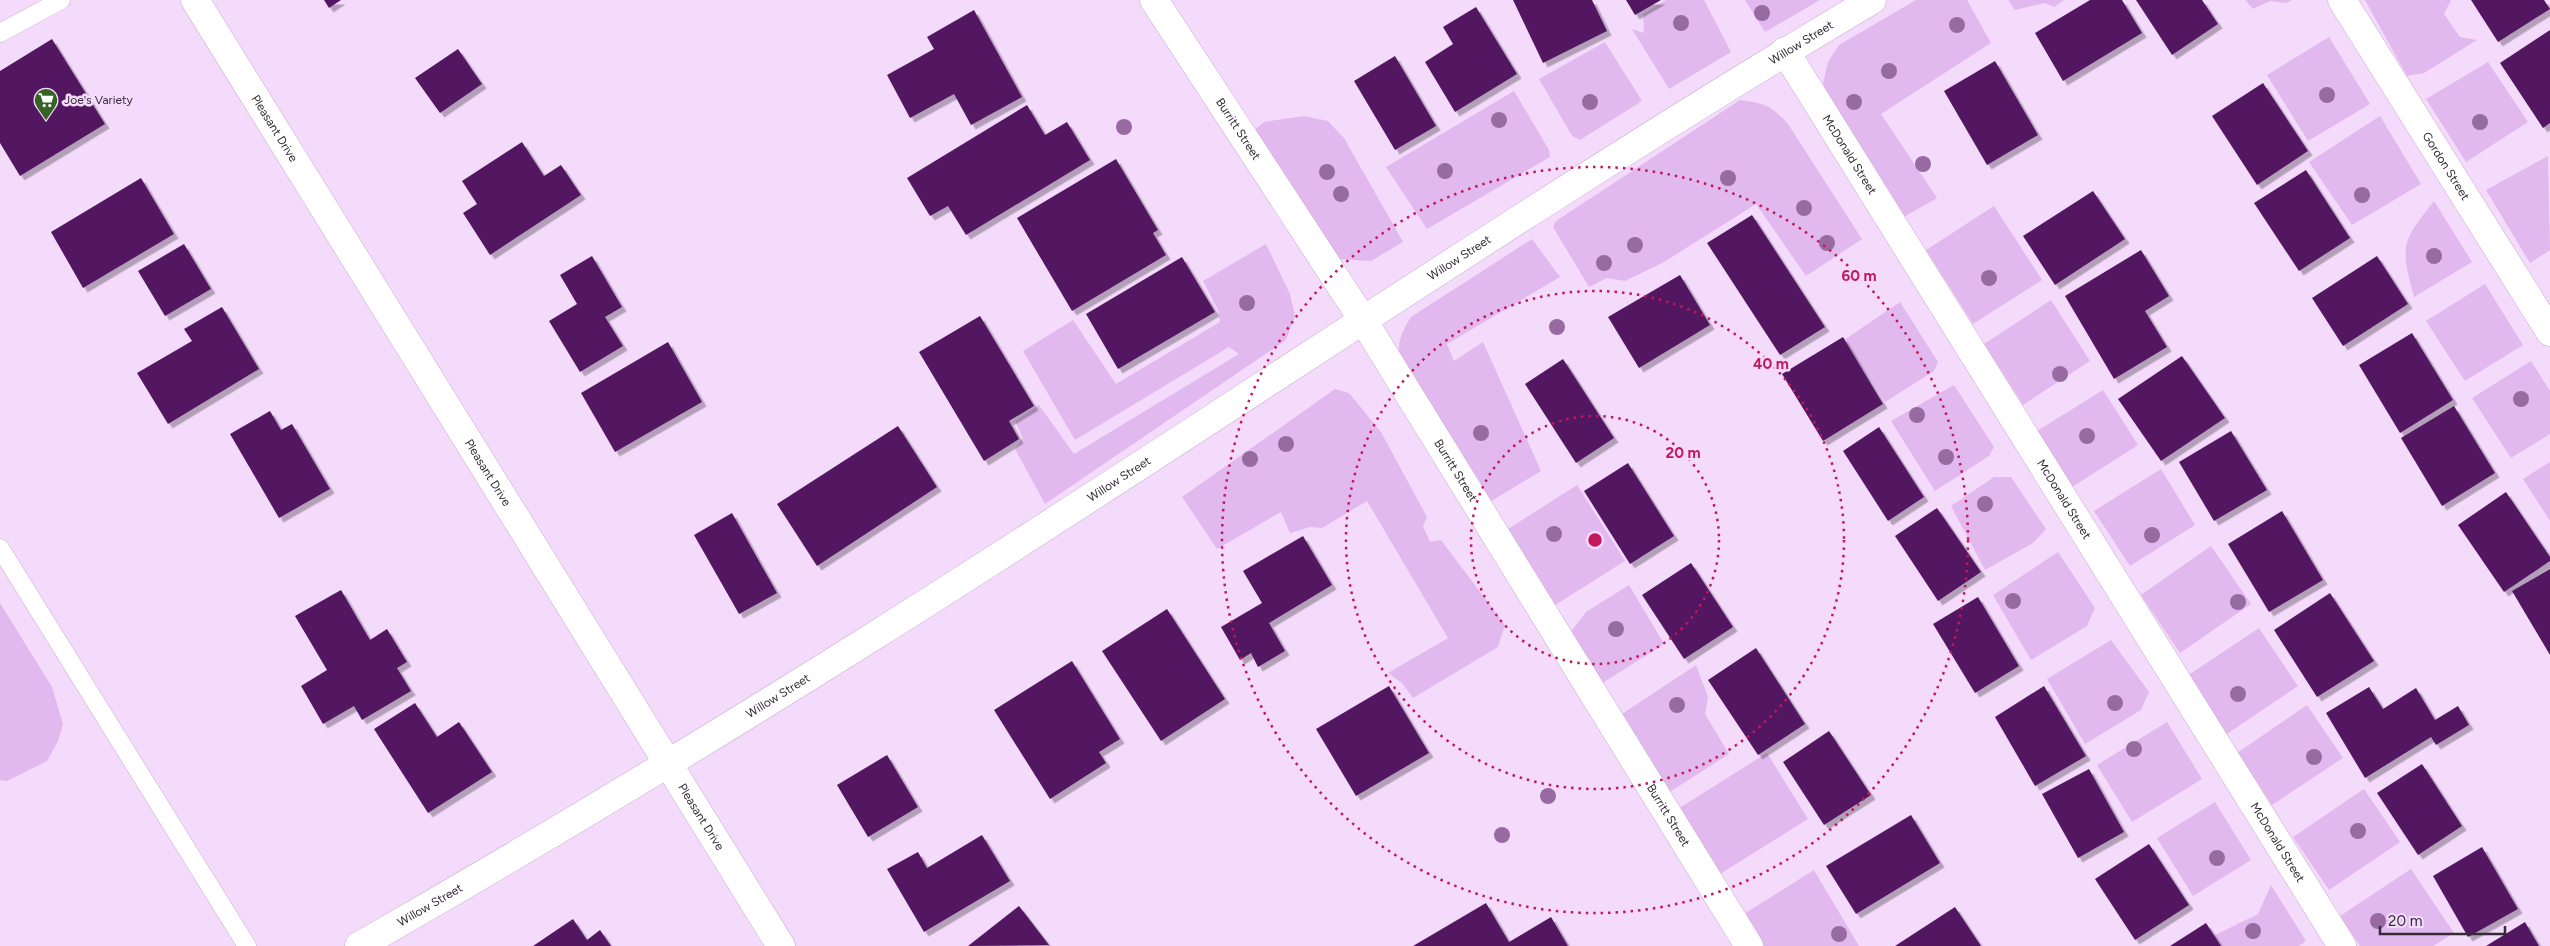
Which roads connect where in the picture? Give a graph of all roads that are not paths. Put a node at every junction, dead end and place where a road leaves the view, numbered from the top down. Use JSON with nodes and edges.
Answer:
{"nodes":[{"id":1,"x":61,"y":0,"type":"edge"},
{"id":2,"x":195,"y":0,"type":"edge"},
{"id":3,"x":1154,"y":0,"type":"edge"},
{"id":4,"x":1872,"y":0,"type":"edge"},
{"id":5,"x":2342,"y":0,"type":"edge"},
{"id":6,"x":0,"y":33,"type":"edge"},
{"id":7,"x":1785,"y":51,"type":"junction"},
{"id":8,"x":1362,"y":320,"type":"junction"},
{"id":9,"x":2550,"y":332,"type":"edge"},
{"id":10,"x":0,"y":548,"type":"edge"},
{"id":11,"x":668,"y":762,"type":"junction"},
{"id":12,"x":247,"y":946,"type":"edge"},
{"id":13,"x":359,"y":946,"type":"edge"},
{"id":14,"x":781,"y":946,"type":"edge"},
{"id":15,"x":1748,"y":946,"type":"edge"},
{"id":16,"x":2342,"y":946,"type":"edge"}],
"edges":[{"from":1,"to":6,"type":"lane"},
{"from":2,"to":11,"type":"street","name":"Pleasant Drive"},
{"from":3,"to":8,"type":"street","name":"Burritt Street"},
{"from":4,"to":7,"type":"street","name":"Willow Street"},
{"from":5,"to":9,"type":"street","name":"Gordon Street"},
{"from":7,"to":8,"type":"street","name":"Willow Street"},
{"from":7,"to":16,"type":"street","name":"McDonald Street"},
{"from":8,"to":11,"type":"street","name":"Willow Street"},
{"from":8,"to":15,"type":"street","name":"Burritt Street"},
{"from":10,"to":12,"type":"lane"},
{"from":11,"to":13,"type":"street","name":"Willow Street"},
{"from":11,"to":14,"type":"street","name":"Pleasant Drive"}]}
